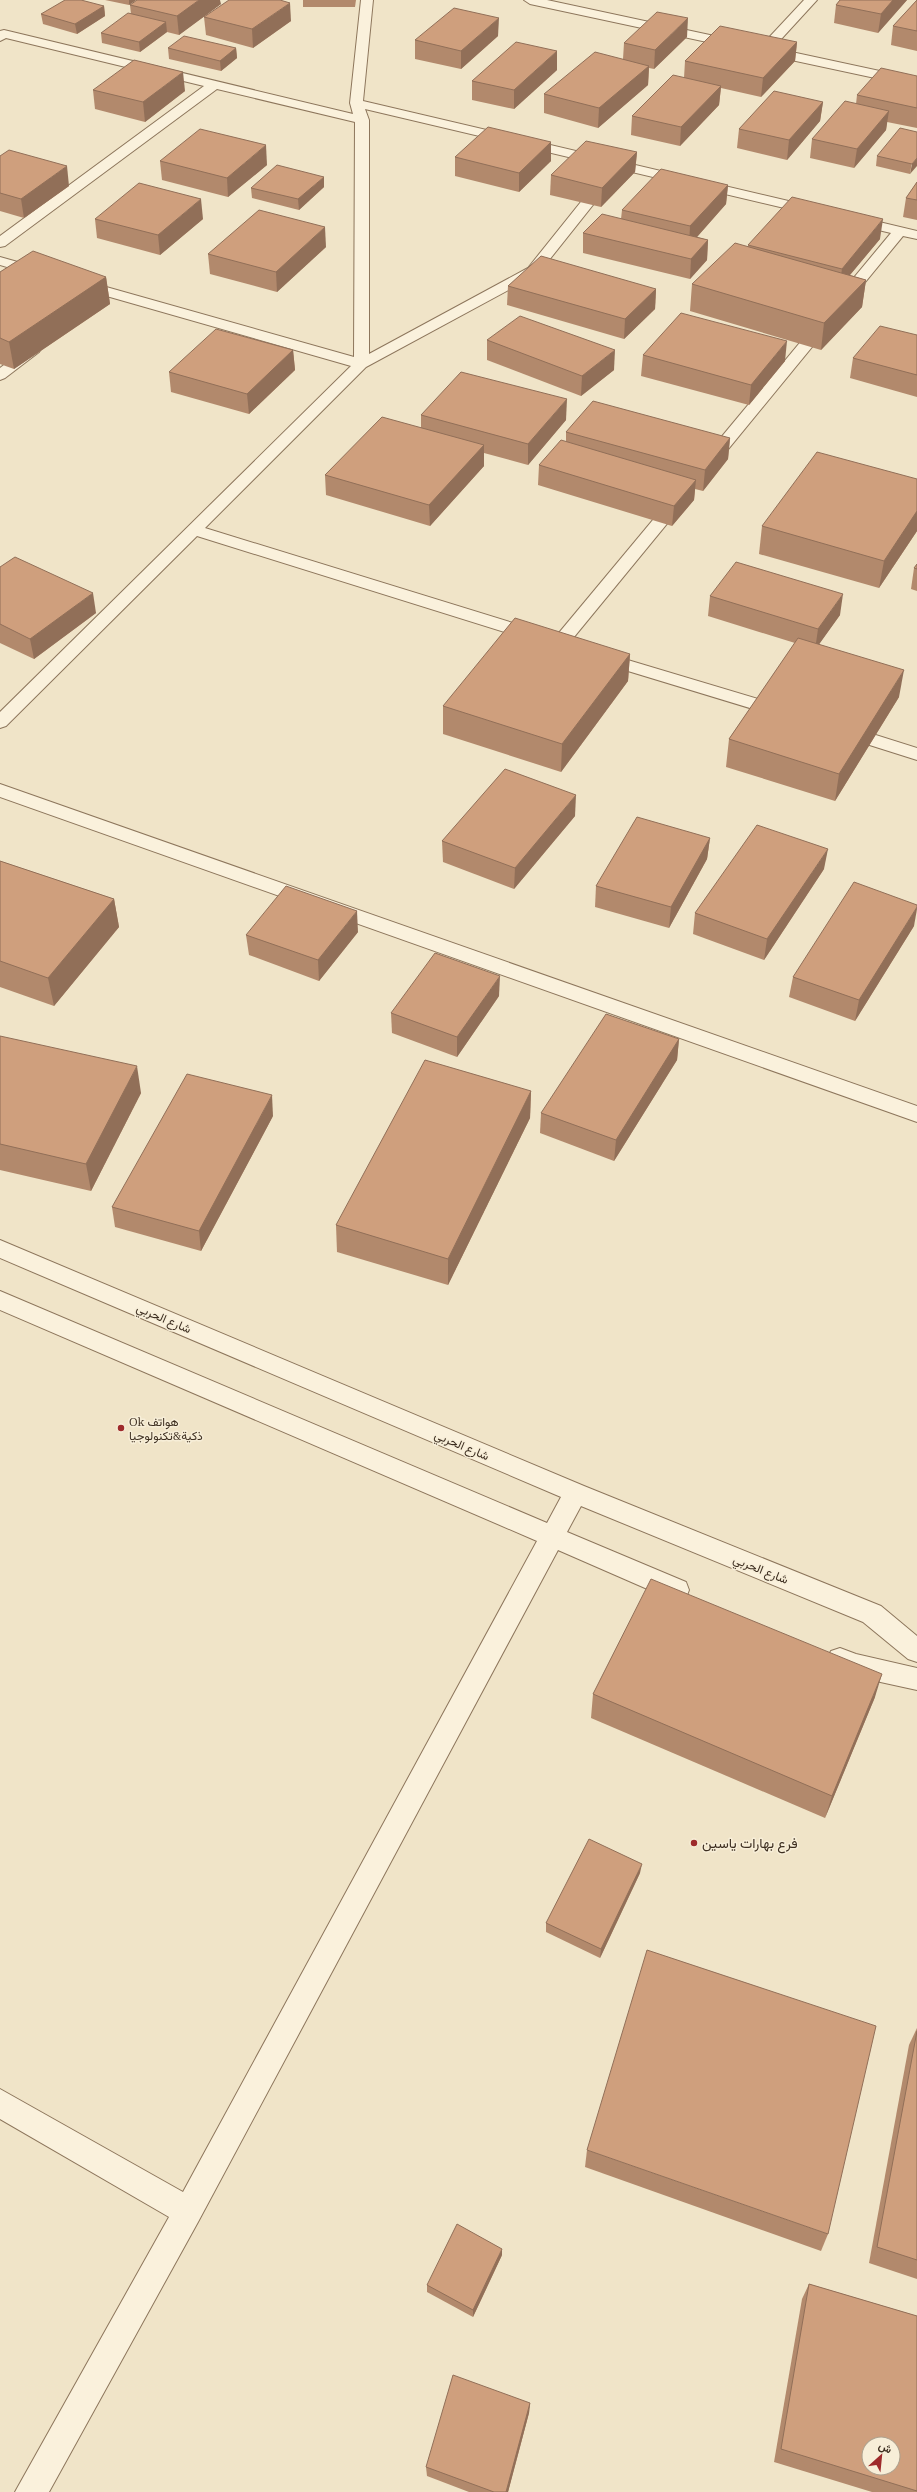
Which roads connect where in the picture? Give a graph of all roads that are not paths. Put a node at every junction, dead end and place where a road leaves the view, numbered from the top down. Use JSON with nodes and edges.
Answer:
{"nodes":[{"id":1,"x":367,"y":0,"type":"edge"},
{"id":2,"x":530,"y":0,"type":"edge"},
{"id":3,"x":811,"y":0,"type":"edge"},
{"id":4,"x":0,"y":37,"type":"edge"},
{"id":5,"x":765,"y":49,"type":"junction"},
{"id":6,"x":917,"y":83,"type":"edge"},
{"id":7,"x":214,"y":85,"type":"junction"},
{"id":8,"x":356,"y":103,"type":"junction"},
{"id":9,"x":362,"y":120,"type":"junction"},
{"id":10,"x":620,"y":164,"type":"junction"},
{"id":11,"x":824,"y":213,"type":"edge"},
{"id":12,"x":839,"y":217,"type":"edge"},
{"id":13,"x":900,"y":231,"type":"junction"},
{"id":14,"x":917,"y":235,"type":"edge"},
{"id":15,"x":0,"y":243,"type":"edge"},
{"id":16,"x":0,"y":261,"type":"edge"},
{"id":17,"x":53,"y":276,"type":"edge"},
{"id":18,"x":68,"y":280,"type":"edge"},
{"id":19,"x":106,"y":291,"type":"junction"},
{"id":20,"x":93,"y":301,"type":"edge"},
{"id":21,"x":44,"y":341,"type":"edge"},
{"id":22,"x":361,"y":364,"type":"junction"},
{"id":23,"x":0,"y":375,"type":"edge"},
{"id":24,"x":702,"y":471,"type":"edge"},
{"id":25,"x":686,"y":490,"type":"edge"},
{"id":26,"x":193,"y":530,"type":"junction"},
{"id":27,"x":572,"y":648,"type":"junction"},
{"id":28,"x":795,"y":716,"type":"edge"},
{"id":29,"x":0,"y":722,"type":"edge"},
{"id":30,"x":826,"y":726,"type":"edge"},
{"id":31,"x":917,"y":754,"type":"edge"},
{"id":32,"x":0,"y":790,"type":"edge"},
{"id":33,"x":917,"y":1114,"type":"edge"},
{"id":34,"x":0,"y":1249,"type":"edge"},
{"id":35,"x":0,"y":1300,"type":"edge"},
{"id":36,"x":576,"y":1493,"type":"junction"},
{"id":37,"x":553,"y":1537,"type":"junction"},
{"id":38,"x":700,"y":1599,"type":"edge"},
{"id":39,"x":817,"y":1649,"type":"edge"},
{"id":40,"x":917,"y":1651,"type":"edge"},
{"id":41,"x":917,"y":1679,"type":"edge"},
{"id":42,"x":0,"y":2104,"type":"edge"},
{"id":43,"x":188,"y":2212,"type":"junction"},
{"id":44,"x":31,"y":2492,"type":"edge"}],
"edges":[{"from":1,"to":8,"type":"street"},
{"from":2,"to":5,"type":"street"},
{"from":3,"to":5,"type":"street"},
{"from":4,"to":7,"type":"street"},
{"from":5,"to":6,"type":"street"},
{"from":7,"to":9,"type":"street"},
{"from":7,"to":15,"type":"street"},
{"from":8,"to":9,"type":"street"},
{"from":8,"to":10,"type":"street"},
{"from":9,"to":22,"type":"street"},
{"from":10,"to":11,"type":"street"},
{"from":10,"to":22,"type":"street"},
{"from":12,"to":13,"type":"street"},
{"from":13,"to":14,"type":"street"},
{"from":13,"to":24,"type":"street"},
{"from":16,"to":17,"type":"street"},
{"from":18,"to":19,"type":"street"},
{"from":19,"to":20,"type":"street"},
{"from":19,"to":22,"type":"street"},
{"from":21,"to":23,"type":"street"},
{"from":22,"to":26,"type":"street"},
{"from":25,"to":27,"type":"street"},
{"from":26,"to":27,"type":"street"},
{"from":26,"to":29,"type":"street"},
{"from":27,"to":28,"type":"street"},
{"from":30,"to":31,"type":"street"},
{"from":32,"to":33,"type":"street"},
{"from":34,"to":36,"type":"street","name":"شارع الحربي"},
{"from":35,"to":37,"type":"street"},
{"from":36,"to":37,"type":"street"},
{"from":36,"to":40,"type":"street","name":"شارع الحربي"},
{"from":37,"to":38,"type":"street"},
{"from":37,"to":43,"type":"street"},
{"from":39,"to":41,"type":"street"},
{"from":42,"to":43,"type":"street"},
{"from":43,"to":44,"type":"street"}]}
